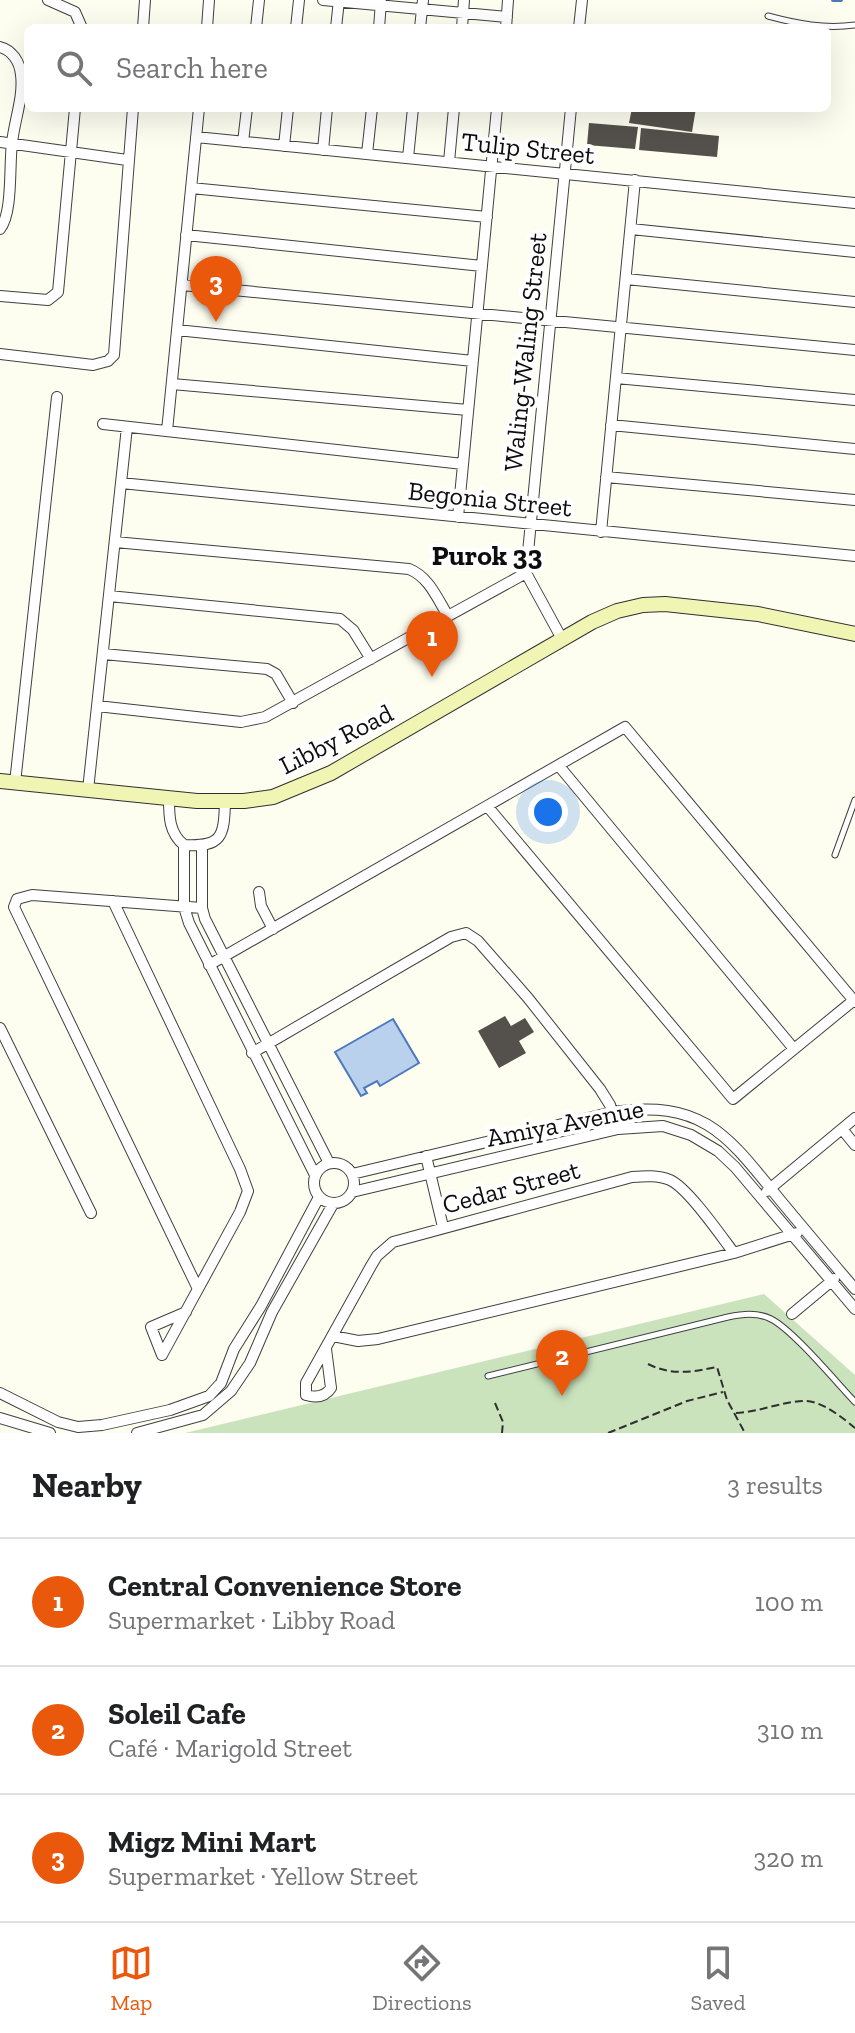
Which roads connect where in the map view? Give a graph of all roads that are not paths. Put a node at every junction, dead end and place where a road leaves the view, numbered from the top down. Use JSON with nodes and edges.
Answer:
{"nodes":[{"id":1,"x":48,"y":0,"type":"edge"},
{"id":2,"x":145,"y":0,"type":"edge"},
{"id":3,"x":209,"y":0,"type":"edge"},
{"id":4,"x":259,"y":0,"type":"edge"},
{"id":5,"x":299,"y":0,"type":"edge"},
{"id":6,"x":323,"y":0,"type":"edge"},
{"id":7,"x":464,"y":0,"type":"edge"},
{"id":8,"x":508,"y":0,"type":"edge"},
{"id":9,"x":582,"y":0,"type":"edge"},
{"id":10,"x":338,"y":1,"type":"edge"},
{"id":11,"x":381,"y":2,"type":"edge"},
{"id":12,"x":423,"y":4,"type":"edge"},
{"id":13,"x":463,"y":13,"type":"junction"},
{"id":14,"x":768,"y":16,"type":"dead end"},
{"id":15,"x":506,"y":22,"type":"edge"},
{"id":16,"x":80,"y":24,"type":"edge"},
{"id":17,"x":143,"y":24,"type":"edge"},
{"id":18,"x":207,"y":24,"type":"edge"},
{"id":19,"x":256,"y":24,"type":"edge"},
{"id":20,"x":296,"y":24,"type":"edge"},
{"id":21,"x":336,"y":24,"type":"edge"},
{"id":22,"x":379,"y":24,"type":"edge"},
{"id":23,"x":420,"y":24,"type":"edge"},
{"id":24,"x":462,"y":24,"type":"edge"},
{"id":25,"x":579,"y":24,"type":"edge"},
{"id":26,"x":800,"y":24,"type":"edge"},
{"id":27,"x":855,"y":25,"type":"edge"},
{"id":28,"x":831,"y":28,"type":"edge"},
{"id":29,"x":0,"y":47,"type":"edge"},
{"id":30,"x":75,"y":112,"type":"edge"},
{"id":31,"x":133,"y":112,"type":"edge"},
{"id":32,"x":199,"y":112,"type":"edge"},
{"id":33,"x":247,"y":112,"type":"edge"},
{"id":34,"x":288,"y":112,"type":"edge"},
{"id":35,"x":327,"y":112,"type":"edge"},
{"id":36,"x":372,"y":112,"type":"edge"},
{"id":37,"x":413,"y":112,"type":"edge"},
{"id":38,"x":454,"y":112,"type":"edge"},
{"id":39,"x":497,"y":112,"type":"edge"},
{"id":40,"x":571,"y":112,"type":"edge"},
{"id":41,"x":196,"y":137,"type":"junction"},
{"id":42,"x":243,"y":142,"type":"junction"},
{"id":43,"x":6,"y":143,"type":"edge"},
{"id":44,"x":284,"y":146,"type":"junction"},
{"id":45,"x":323,"y":150,"type":"junction"},
{"id":46,"x":70,"y":151,"type":"junction"},
{"id":47,"x":367,"y":154,"type":"junction"},
{"id":48,"x":408,"y":158,"type":"junction"},
{"id":49,"x":127,"y":160,"type":"junction"},
{"id":50,"x":449,"y":162,"type":"junction"},
{"id":51,"x":491,"y":166,"type":"junction"},
{"id":52,"x":565,"y":173,"type":"junction"},
{"id":53,"x":635,"y":180,"type":"junction"},
{"id":54,"x":191,"y":188,"type":"junction"},
{"id":55,"x":855,"y":203,"type":"edge"},
{"id":56,"x":487,"y":217,"type":"junction"},
{"id":57,"x":0,"y":229,"type":"edge"},
{"id":58,"x":631,"y":229,"type":"junction"},
{"id":59,"x":186,"y":235,"type":"junction"},
{"id":60,"x":855,"y":252,"type":"edge"},
{"id":61,"x":482,"y":266,"type":"junction"},
{"id":62,"x":626,"y":279,"type":"junction"},
{"id":63,"x":182,"y":285,"type":"junction"},
{"id":64,"x":0,"y":296,"type":"edge"},
{"id":65,"x":855,"y":302,"type":"edge"},
{"id":66,"x":477,"y":314,"type":"junction"},
{"id":67,"x":550,"y":321,"type":"junction"},
{"id":68,"x":621,"y":328,"type":"junction"},
{"id":69,"x":177,"y":330,"type":"junction"},
{"id":70,"x":855,"y":350,"type":"edge"},
{"id":71,"x":0,"y":354,"type":"edge"},
{"id":72,"x":473,"y":361,"type":"junction"},
{"id":73,"x":616,"y":378,"type":"junction"},
{"id":74,"x":172,"y":384,"type":"junction"},
{"id":75,"x":57,"y":397,"type":"dead end"},
{"id":76,"x":855,"y":400,"type":"edge"},
{"id":77,"x":468,"y":410,"type":"junction"},
{"id":78,"x":103,"y":424,"type":"dead end"},
{"id":79,"x":611,"y":425,"type":"junction"},
{"id":80,"x":127,"y":427,"type":"junction"},
{"id":81,"x":167,"y":431,"type":"junction"},
{"id":82,"x":855,"y":449,"type":"edge"},
{"id":83,"x":463,"y":464,"type":"junction"},
{"id":84,"x":606,"y":477,"type":"junction"},
{"id":85,"x":121,"y":483,"type":"junction"},
{"id":86,"x":855,"y":500,"type":"edge"},
{"id":87,"x":458,"y":517,"type":"junction"},
{"id":88,"x":531,"y":525,"type":"junction"},
{"id":89,"x":601,"y":532,"type":"junction"},
{"id":90,"x":115,"y":542,"type":"junction"},
{"id":91,"x":855,"y":556,"type":"edge"},
{"id":92,"x":526,"y":573,"type":"junction"},
{"id":93,"x":109,"y":596,"type":"junction"},
{"id":94,"x":448,"y":616,"type":"junction"},
{"id":95,"x":855,"y":634,"type":"edge"},
{"id":96,"x":562,"y":639,"type":"junction"},
{"id":97,"x":103,"y":654,"type":"junction"},
{"id":98,"x":371,"y":659,"type":"junction"},
{"id":99,"x":293,"y":703,"type":"junction"},
{"id":100,"x":97,"y":706,"type":"junction"},
{"id":101,"x":559,"y":766,"type":"junction"},
{"id":102,"x":8,"y":782,"type":"edge"},
{"id":103,"x":88,"y":790,"type":"junction"},
{"id":104,"x":169,"y":799,"type":"junction"},
{"id":105,"x":855,"y":800,"type":"edge"},
{"id":106,"x":225,"y":802,"type":"junction"},
{"id":107,"x":488,"y":807,"type":"junction"},
{"id":108,"x":184,"y":845,"type":"junction"},
{"id":109,"x":202,"y":846,"type":"junction"},
{"id":110,"x":835,"y":855,"type":"dead end"},
{"id":111,"x":259,"y":892,"type":"dead end"},
{"id":112,"x":113,"y":901,"type":"junction"},
{"id":113,"x":184,"y":907,"type":"junction"},
{"id":114,"x":202,"y":908,"type":"junction"},
{"id":115,"x":273,"y":929,"type":"junction"},
{"id":116,"x":224,"y":957,"type":"junction"},
{"id":117,"x":209,"y":965,"type":"junction"},
{"id":118,"x":854,"y":1001,"type":"edge"},
{"id":119,"x":0,"y":1028,"type":"edge"},
{"id":120,"x":267,"y":1044,"type":"junction"},
{"id":121,"x":794,"y":1049,"type":"junction"},
{"id":122,"x":252,"y":1053,"type":"junction"},
{"id":123,"x":613,"y":1112,"type":"junction"},
{"id":124,"x":855,"y":1118,"type":"edge"},
{"id":125,"x":618,"y":1129,"type":"junction"},
{"id":126,"x":842,"y":1129,"type":"junction"},
{"id":127,"x":855,"y":1145,"type":"edge"},
{"id":128,"x":426,"y":1156,"type":"junction"},
{"id":129,"x":329,"y":1163,"type":"junction"},
{"id":130,"x":352,"y":1174,"type":"junction"},
{"id":131,"x":430,"y":1174,"type":"junction"},
{"id":132,"x":315,"y":1175,"type":"junction"},
{"id":133,"x":770,"y":1188,"type":"junction"},
{"id":134,"x":352,"y":1192,"type":"junction"},
{"id":135,"x":760,"y":1196,"type":"junction"},
{"id":136,"x":319,"y":1197,"type":"junction"},
{"id":137,"x":333,"y":1204,"type":"junction"},
{"id":138,"x":91,"y":1213,"type":"dead end"},
{"id":139,"x":443,"y":1227,"type":"junction"},
{"id":140,"x":803,"y":1228,"type":"junction"},
{"id":141,"x":793,"y":1236,"type":"junction"},
{"id":142,"x":734,"y":1253,"type":"junction"},
{"id":143,"x":841,"y":1273,"type":"junction"},
{"id":144,"x":831,"y":1281,"type":"junction"},
{"id":145,"x":198,"y":1289,"type":"junction"},
{"id":146,"x":855,"y":1289,"type":"edge"},
{"id":147,"x":855,"y":1309,"type":"edge"},
{"id":148,"x":186,"y":1312,"type":"dead end"},
{"id":149,"x":256,"y":1314,"type":"junction"},
{"id":150,"x":792,"y":1314,"type":"dead end"},
{"id":151,"x":268,"y":1320,"type":"junction"},
{"id":152,"x":333,"y":1336,"type":"junction"},
{"id":153,"x":326,"y":1349,"type":"dead end"},
{"id":154,"x":488,"y":1376,"type":"dead end"},
{"id":155,"x":0,"y":1393,"type":"edge"},
{"id":156,"x":209,"y":1396,"type":"junction"},
{"id":157,"x":855,"y":1402,"type":"edge"},
{"id":158,"x":217,"y":1406,"type":"junction"},
{"id":159,"x":0,"y":1418,"type":"edge"},
{"id":160,"x":54,"y":1429,"type":"edge"},
{"id":161,"x":137,"y":1433,"type":"edge"}],
"edges":[{"from":1,"to":16,"type":"street"},
{"from":2,"to":17,"type":"street"},
{"from":3,"to":18,"type":"street"},
{"from":4,"to":19,"type":"street"},
{"from":5,"to":20,"type":"street"},
{"from":6,"to":10,"type":"street"},
{"from":7,"to":13,"type":"street"},
{"from":8,"to":15,"type":"street"},
{"from":9,"to":25,"type":"street"},
{"from":10,"to":11,"type":"street"},
{"from":10,"to":21,"type":"street"},
{"from":11,"to":12,"type":"street"},
{"from":11,"to":22,"type":"street"},
{"from":12,"to":13,"type":"street"},
{"from":12,"to":23,"type":"street"},
{"from":13,"to":15,"type":"street"},
{"from":13,"to":24,"type":"street"},
{"from":14,"to":26,"type":"lane"},
{"from":27,"to":28,"type":"lane"},
{"from":29,"to":43,"type":"street"},
{"from":30,"to":46,"type":"street"},
{"from":31,"to":49,"type":"street"},
{"from":32,"to":41,"type":"street"},
{"from":33,"to":42,"type":"street"},
{"from":34,"to":44,"type":"street"},
{"from":35,"to":45,"type":"street"},
{"from":36,"to":47,"type":"street"},
{"from":37,"to":48,"type":"street"},
{"from":38,"to":50,"type":"street"},
{"from":39,"to":51,"type":"street"},
{"from":40,"to":52,"type":"street","name":"Waling-Waling Street"},
{"from":41,"to":42,"type":"street","name":"Tulip Street"},
{"from":41,"to":54,"type":"street"},
{"from":42,"to":44,"type":"street","name":"Tulip Street"},
{"from":43,"to":46,"type":"street"},
{"from":43,"to":57,"type":"street"},
{"from":44,"to":45,"type":"street","name":"Tulip Street"},
{"from":45,"to":47,"type":"street","name":"Tulip Street"},
{"from":46,"to":49,"type":"street"},
{"from":46,"to":64,"type":"street"},
{"from":47,"to":48,"type":"street","name":"Tulip Street"},
{"from":48,"to":50,"type":"street","name":"Tulip Street"},
{"from":49,"to":71,"type":"street"},
{"from":50,"to":51,"type":"street","name":"Tulip Street"},
{"from":51,"to":52,"type":"street","name":"Tulip Street"},
{"from":51,"to":56,"type":"street"},
{"from":52,"to":53,"type":"street","name":"Tulip Street"},
{"from":52,"to":67,"type":"street","name":"Waling-Waling Street"},
{"from":53,"to":55,"type":"street","name":"Tulip Street"},
{"from":53,"to":58,"type":"street"},
{"from":54,"to":56,"type":"street"},
{"from":54,"to":59,"type":"street"},
{"from":56,"to":61,"type":"street"},
{"from":58,"to":60,"type":"street"},
{"from":58,"to":62,"type":"street"},
{"from":59,"to":61,"type":"street"},
{"from":59,"to":63,"type":"street"},
{"from":61,"to":66,"type":"street"},
{"from":62,"to":65,"type":"street"},
{"from":62,"to":68,"type":"street"},
{"from":63,"to":66,"type":"street"},
{"from":63,"to":69,"type":"street"},
{"from":66,"to":67,"type":"street"},
{"from":66,"to":72,"type":"street"},
{"from":67,"to":68,"type":"street"},
{"from":67,"to":88,"type":"street","name":"Waling-Waling Street"},
{"from":68,"to":70,"type":"street"},
{"from":68,"to":73,"type":"street"},
{"from":69,"to":72,"type":"street"},
{"from":69,"to":74,"type":"street"},
{"from":72,"to":77,"type":"street"},
{"from":73,"to":76,"type":"street"},
{"from":73,"to":79,"type":"street"},
{"from":74,"to":77,"type":"street"},
{"from":74,"to":81,"type":"street"},
{"from":75,"to":102,"type":"street"},
{"from":77,"to":83,"type":"street"},
{"from":78,"to":80,"type":"street"},
{"from":79,"to":82,"type":"street"},
{"from":79,"to":84,"type":"street"},
{"from":80,"to":81,"type":"street"},
{"from":80,"to":85,"type":"street"},
{"from":81,"to":83,"type":"street"},
{"from":83,"to":87,"type":"street"},
{"from":84,"to":86,"type":"street"},
{"from":84,"to":89,"type":"street"},
{"from":85,"to":87,"type":"street","name":"Begonia Street"},
{"from":85,"to":90,"type":"street"},
{"from":87,"to":88,"type":"street","name":"Begonia Street"},
{"from":88,"to":89,"type":"street","name":"Begonia Street"},
{"from":88,"to":92,"type":"street","name":"Waling-Waling Street"},
{"from":89,"to":91,"type":"street","name":"Begonia Street"},
{"from":90,"to":93,"type":"street"},
{"from":90,"to":94,"type":"street"},
{"from":92,"to":94,"type":"street"},
{"from":92,"to":96,"type":"street"},
{"from":93,"to":97,"type":"street"},
{"from":93,"to":98,"type":"street"},
{"from":94,"to":98,"type":"street"},
{"from":95,"to":96,"type":"main road","name":"Libby Road"},
{"from":96,"to":106,"type":"main road","name":"Libby Road"},
{"from":97,"to":99,"type":"street"},
{"from":97,"to":100,"type":"street"},
{"from":98,"to":99,"type":"street"},
{"from":99,"to":100,"type":"street"},
{"from":100,"to":103,"type":"street"},
{"from":101,"to":107,"type":"street"},
{"from":101,"to":118,"type":"street"},
{"from":101,"to":121,"type":"street"},
{"from":102,"to":103,"type":"main road","name":"Libby Road"},
{"from":103,"to":104,"type":"main road","name":"Libby Road"},
{"from":104,"to":106,"type":"main road","name":"Libby Road"},
{"from":104,"to":108,"type":"street"},
{"from":105,"to":110,"type":"lane"},
{"from":106,"to":109,"type":"street"},
{"from":107,"to":115,"type":"street"},
{"from":107,"to":121,"type":"street"},
{"from":108,"to":109,"type":"street"},
{"from":108,"to":113,"type":"street"},
{"from":109,"to":114,"type":"street"},
{"from":111,"to":115,"type":"street"},
{"from":112,"to":113,"type":"street"},
{"from":112,"to":145,"type":"street"},
{"from":112,"to":145,"type":"street"},
{"from":113,"to":114,"type":"street"},
{"from":113,"to":117,"type":"street"},
{"from":114,"to":116,"type":"street"},
{"from":115,"to":116,"type":"street"},
{"from":116,"to":117,"type":"street"},
{"from":116,"to":120,"type":"street"},
{"from":117,"to":122,"type":"street"},
{"from":118,"to":121,"type":"street"},
{"from":119,"to":138,"type":"street"},
{"from":120,"to":122,"type":"street"},
{"from":120,"to":123,"type":"street"},
{"from":120,"to":129,"type":"street"},
{"from":122,"to":132,"type":"street"},
{"from":123,"to":125,"type":"street"},
{"from":123,"to":128,"type":"street","name":"Amiya Avenue"},
{"from":123,"to":133,"type":"street","name":"Amiya Avenue"},
{"from":124,"to":126,"type":"street"},
{"from":125,"to":131,"type":"street","name":"Amiya Avenue"},
{"from":125,"to":135,"type":"street","name":"Amiya Avenue"},
{"from":126,"to":127,"type":"street"},
{"from":126,"to":133,"type":"street"},
{"from":128,"to":130,"type":"street","name":"Amiya Avenue"},
{"from":128,"to":131,"type":"street"},
{"from":129,"to":130,"type":"street"},
{"from":129,"to":132,"type":"street"},
{"from":130,"to":134,"type":"street"},
{"from":131,"to":134,"type":"street","name":"Amiya Avenue"},
{"from":131,"to":139,"type":"street"},
{"from":132,"to":136,"type":"street"},
{"from":133,"to":135,"type":"street"},
{"from":133,"to":140,"type":"street","name":"Amiya Avenue"},
{"from":134,"to":137,"type":"street"},
{"from":135,"to":141,"type":"street","name":"Amiya Avenue"},
{"from":136,"to":137,"type":"street"},
{"from":136,"to":149,"type":"street"},
{"from":137,"to":151,"type":"street"},
{"from":139,"to":142,"type":"street","name":"Cedar Street"},
{"from":139,"to":152,"type":"street","name":"Cedar Street"},
{"from":140,"to":141,"type":"street"},
{"from":140,"to":143,"type":"street","name":"Amiya Avenue"},
{"from":141,"to":142,"type":"street"},
{"from":141,"to":144,"type":"street","name":"Amiya Avenue"},
{"from":142,"to":152,"type":"street"},
{"from":143,"to":144,"type":"street"},
{"from":143,"to":146,"type":"street","name":"Amiya Avenue"},
{"from":144,"to":147,"type":"street","name":"Amiya Avenue"},
{"from":144,"to":150,"type":"street"},
{"from":145,"to":148,"type":"street"},
{"from":149,"to":151,"type":"street"},
{"from":149,"to":156,"type":"street"},
{"from":151,"to":158,"type":"street"},
{"from":152,"to":153,"type":"street","name":"Cedar Street"},
{"from":154,"to":157,"type":"lane"},
{"from":155,"to":160,"type":"street"},
{"from":156,"to":158,"type":"street"},
{"from":156,"to":160,"type":"street"},
{"from":158,"to":161,"type":"street"},
{"from":159,"to":160,"type":"street"}]}
